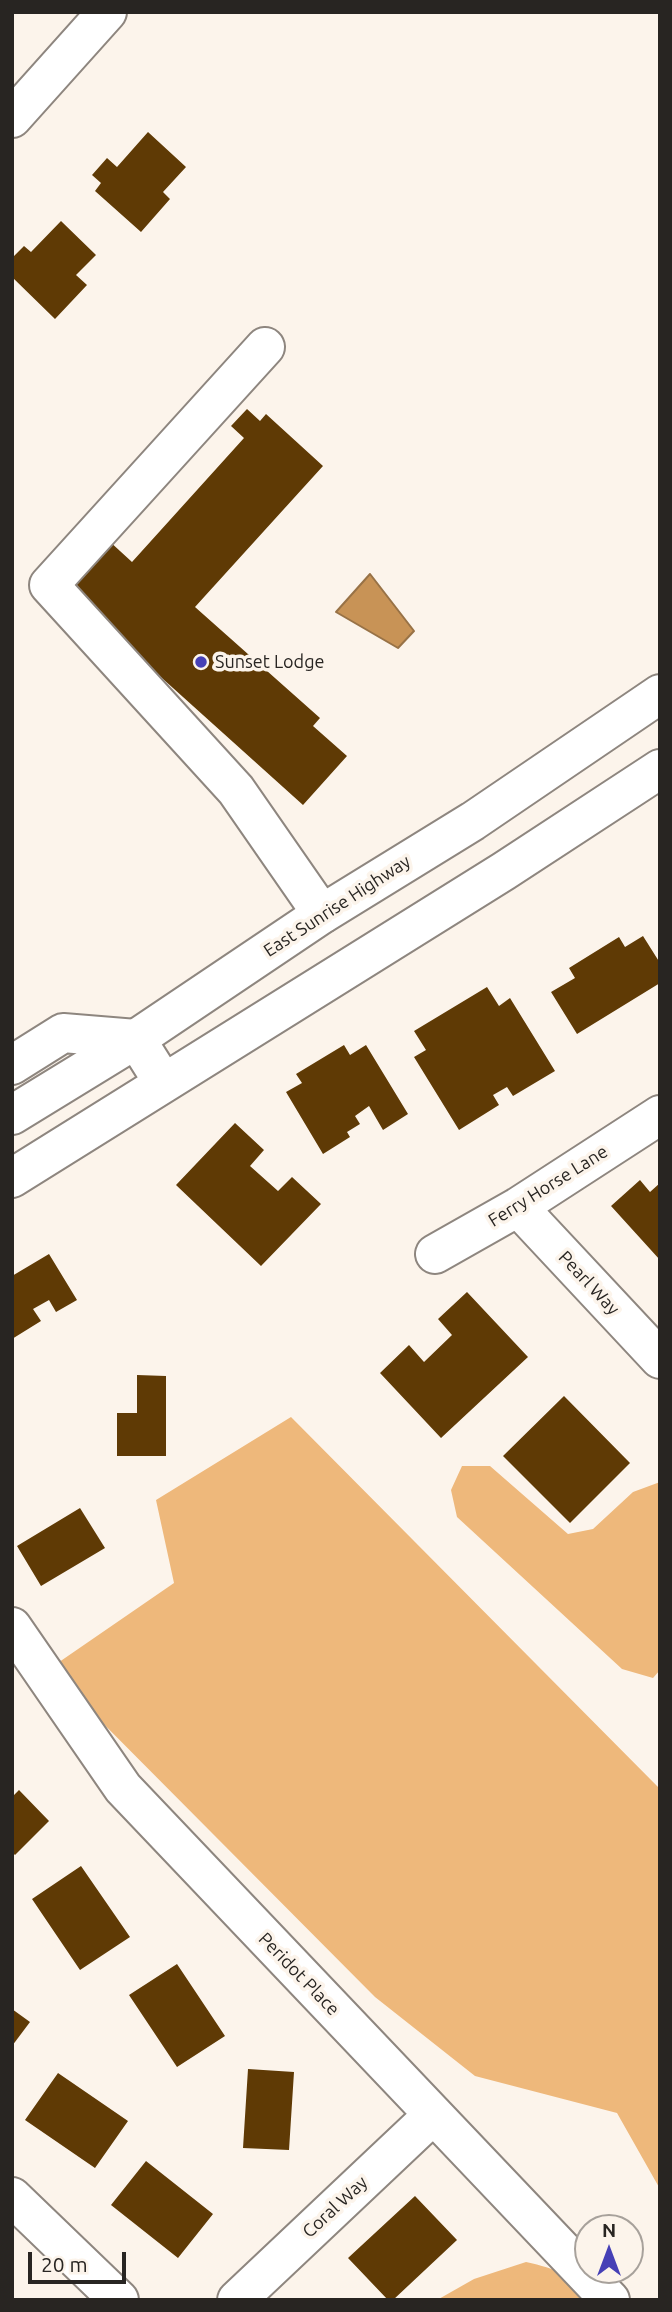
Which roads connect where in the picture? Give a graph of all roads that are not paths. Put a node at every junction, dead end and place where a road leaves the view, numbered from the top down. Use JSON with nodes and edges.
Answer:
{"nodes":[{"id":1,"x":107,"y":12,"type":"edge"},
{"id":2,"x":12,"y":118,"type":"edge"},
{"id":3,"x":265,"y":347,"type":"dead end"},
{"id":4,"x":660,"y":694,"type":"edge"},
{"id":5,"x":660,"y":769,"type":"edge"},
{"id":6,"x":322,"y":914,"type":"junction"},
{"id":7,"x":136,"y":1039,"type":"junction"},
{"id":8,"x":12,"y":1065,"type":"edge"},
{"id":9,"x":163,"y":1082,"type":"junction"},
{"id":10,"x":12,"y":1115,"type":"edge"},
{"id":11,"x":660,"y":1115,"type":"edge"},
{"id":12,"x":12,"y":1178,"type":"edge"},
{"id":13,"x":518,"y":1207,"type":"junction"},
{"id":14,"x":435,"y":1254,"type":"dead end"},
{"id":15,"x":660,"y":1359,"type":"edge"},
{"id":16,"x":12,"y":1627,"type":"edge"},
{"id":17,"x":433,"y":2115,"type":"junction"},
{"id":18,"x":12,"y":2197,"type":"edge"},
{"id":19,"x":118,"y":2300,"type":"edge"},
{"id":20,"x":237,"y":2300,"type":"edge"},
{"id":21,"x":610,"y":2300,"type":"edge"}],
"edges":[{"from":1,"to":2,"type":"street"},
{"from":3,"to":6,"type":"street"},
{"from":4,"to":6,"type":"street","name":"East Sunrise Highway"},
{"from":5,"to":9,"type":"street"},
{"from":6,"to":7,"type":"street","name":"East Sunrise Highway"},
{"from":7,"to":8,"type":"street"},
{"from":7,"to":9,"type":"street"},
{"from":7,"to":10,"type":"street","name":"East Sunrise Highway"},
{"from":9,"to":12,"type":"street"},
{"from":11,"to":13,"type":"street","name":"Ferry Horse Lane"},
{"from":13,"to":14,"type":"street","name":"Ferry Horse Lane"},
{"from":13,"to":15,"type":"street","name":"Pearl Way"},
{"from":16,"to":17,"type":"street","name":"Peridot Place"},
{"from":17,"to":20,"type":"street","name":"Coral Way"},
{"from":17,"to":21,"type":"street","name":"Peridot Place"},
{"from":18,"to":19,"type":"street"}]}
